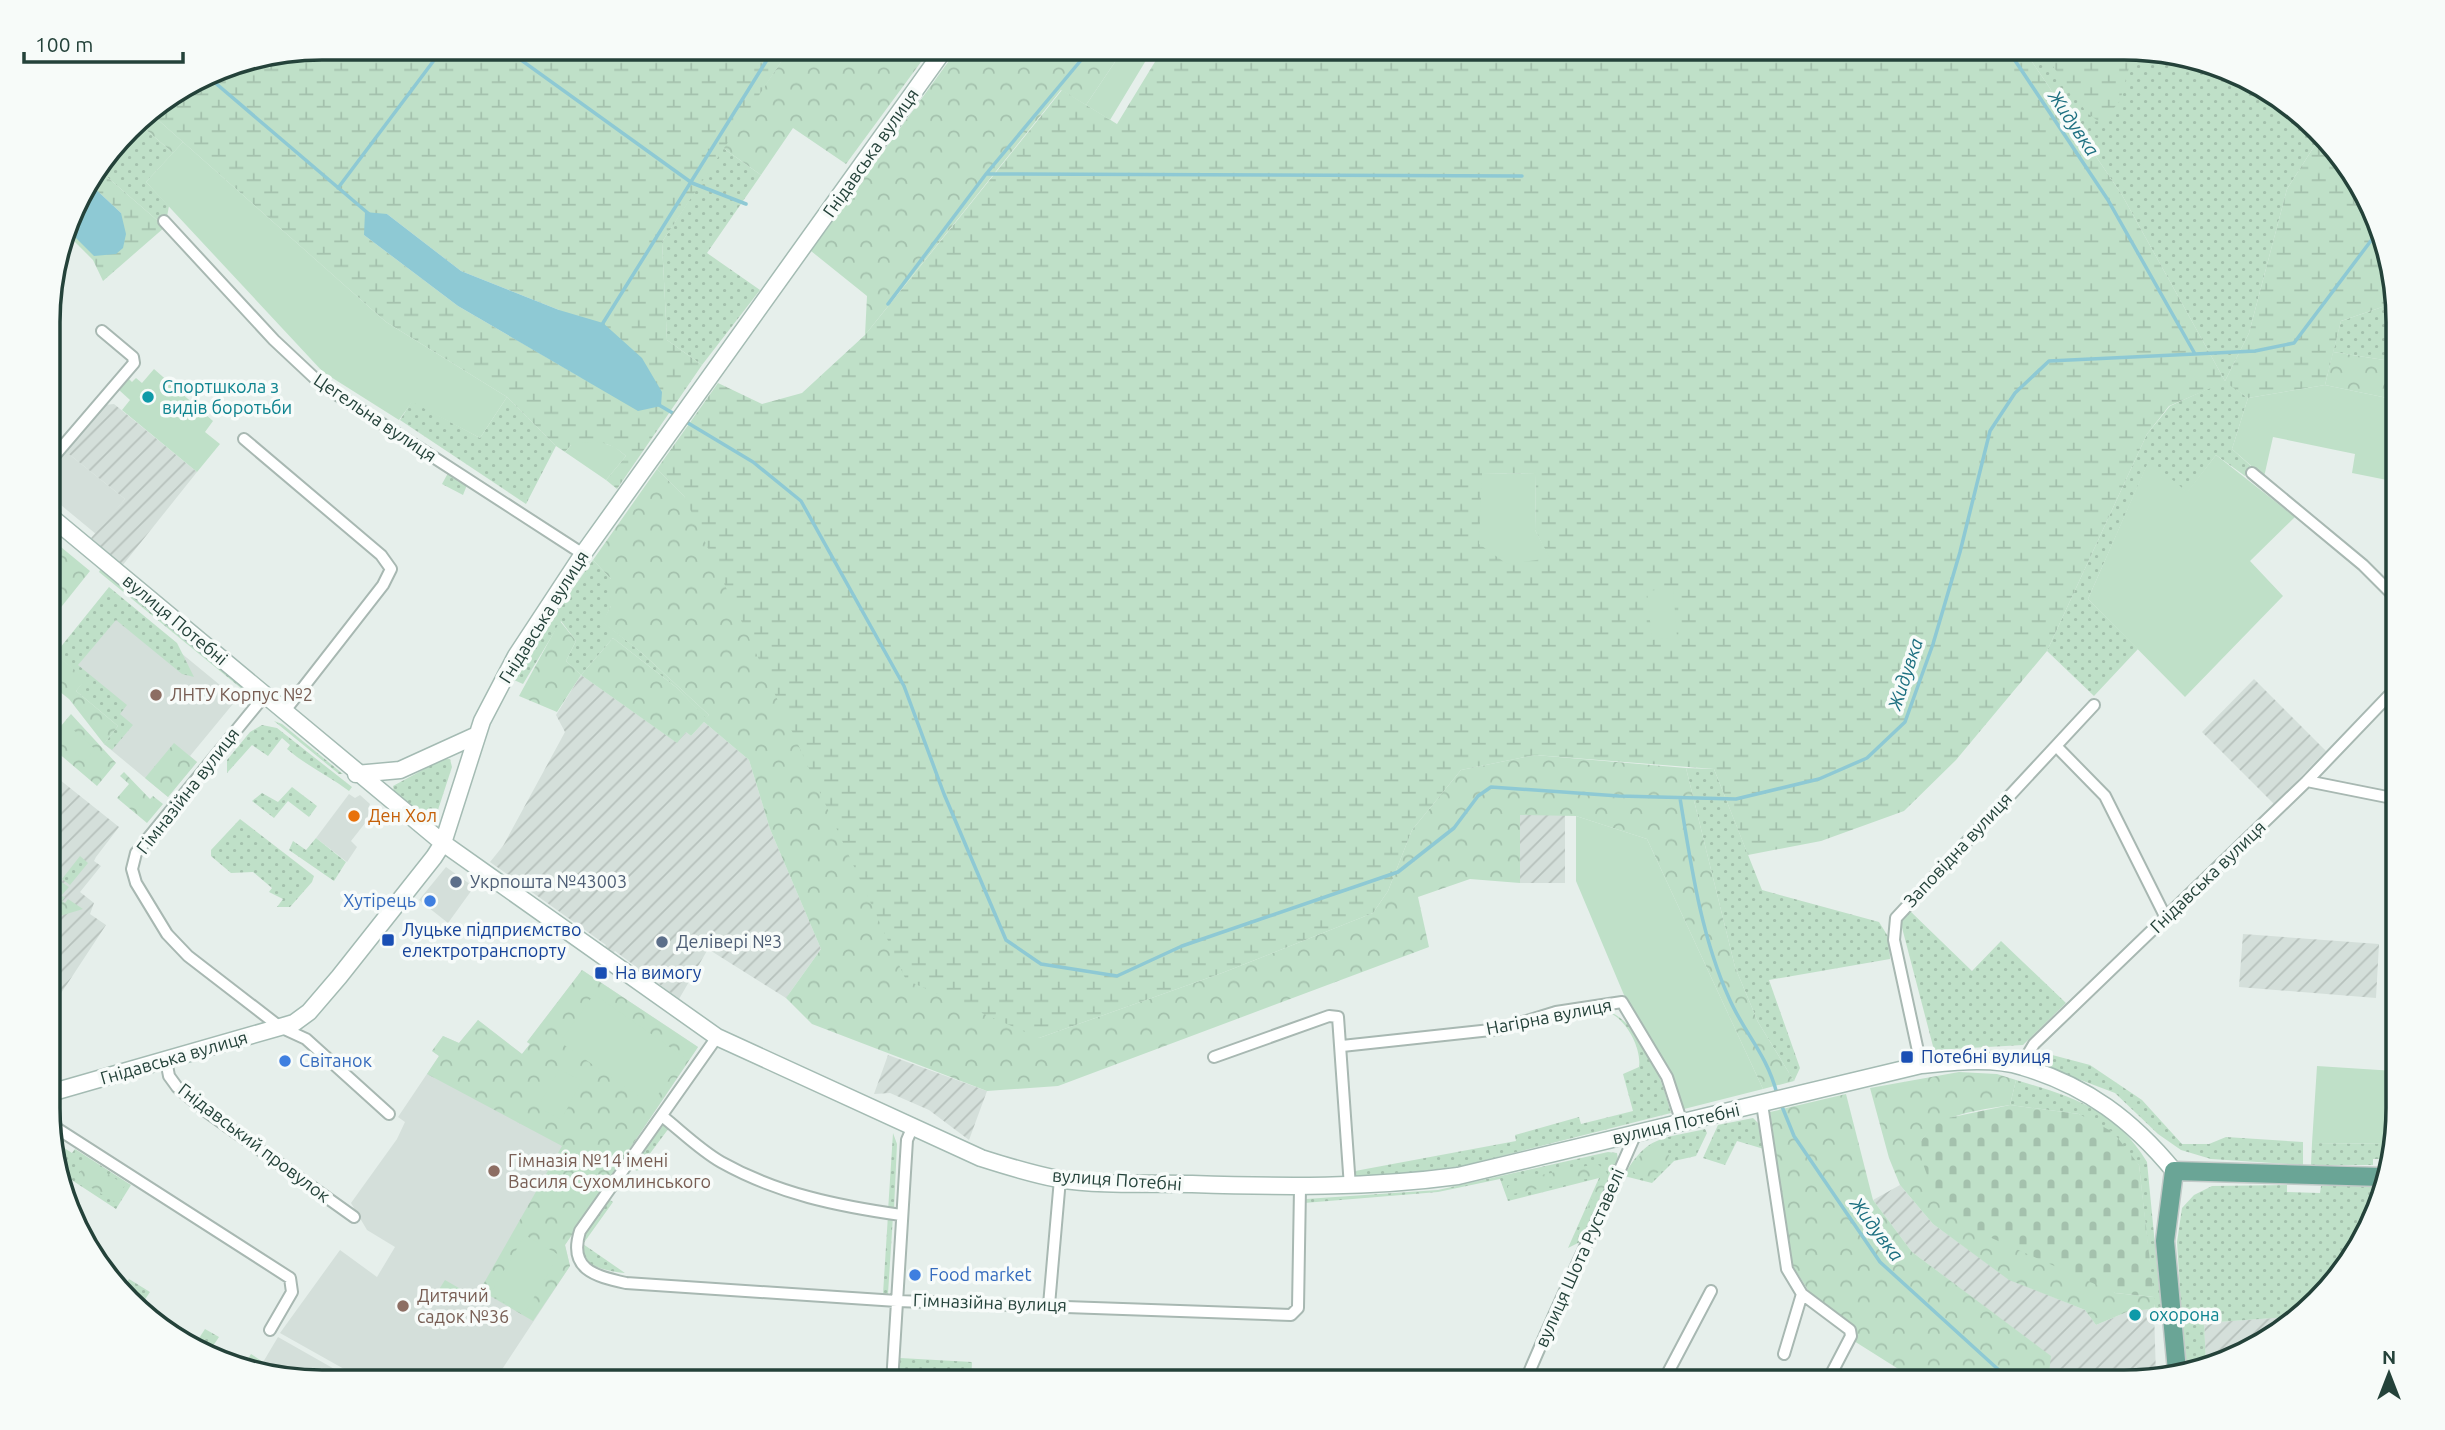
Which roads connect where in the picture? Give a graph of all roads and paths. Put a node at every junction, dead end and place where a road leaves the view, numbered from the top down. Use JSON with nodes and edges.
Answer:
{"nodes":[{"id":1,"x":937,"y":60,"type":"edge"},
{"id":2,"x":164,"y":221,"type":"dead end"},
{"id":3,"x":102,"y":331,"type":"dead end"},
{"id":4,"x":244,"y":439,"type":"dead end"},
{"id":5,"x":60,"y":449,"type":"edge"},
{"id":6,"x":2252,"y":473,"type":"dead end"},
{"id":7,"x":60,"y":524,"type":"edge"},
{"id":8,"x":583,"y":554,"type":"junction"},
{"id":9,"x":2386,"y":588,"type":"edge"},
{"id":10,"x":265,"y":695,"type":"junction"},
{"id":11,"x":2386,"y":698,"type":"edge"},
{"id":12,"x":2094,"y":705,"type":"dead end"},
{"id":13,"x":284,"y":712,"type":"junction"},
{"id":14,"x":477,"y":735,"type":"junction"},
{"id":15,"x":2057,"y":747,"type":"junction"},
{"id":16,"x":356,"y":774,"type":"junction"},
{"id":17,"x":2307,"y":781,"type":"junction"},
{"id":18,"x":2386,"y":797,"type":"edge"},
{"id":19,"x":443,"y":843,"type":"junction"},
{"id":20,"x":2166,"y":918,"type":"junction"},
{"id":21,"x":280,"y":1027,"type":"junction"},
{"id":22,"x":717,"y":1037,"type":"junction"},
{"id":23,"x":1342,"y":1046,"type":"junction"},
{"id":24,"x":1214,"y":1057,"type":"dead end"},
{"id":25,"x":166,"y":1060,"type":"junction"},
{"id":26,"x":1921,"y":1065,"type":"junction"},
{"id":27,"x":2021,"y":1066,"type":"junction"},
{"id":28,"x":60,"y":1090,"type":"edge"},
{"id":29,"x":1766,"y":1103,"type":"junction"},
{"id":30,"x":389,"y":1114,"type":"dead end"},
{"id":31,"x":662,"y":1116,"type":"junction"},
{"id":32,"x":1682,"y":1123,"type":"junction"},
{"id":33,"x":913,"y":1126,"type":"junction"},
{"id":34,"x":61,"y":1131,"type":"edge"},
{"id":35,"x":1636,"y":1133,"type":"junction"},
{"id":36,"x":2174,"y":1171,"type":"junction"},
{"id":37,"x":2377,"y":1177,"type":"edge"},
{"id":38,"x":1060,"y":1179,"type":"junction"},
{"id":39,"x":1350,"y":1187,"type":"junction"},
{"id":40,"x":1300,"y":1188,"type":"junction"},
{"id":41,"x":901,"y":1214,"type":"junction"},
{"id":42,"x":354,"y":1217,"type":"dead end"},
{"id":43,"x":1711,"y":1291,"type":"dead end"},
{"id":44,"x":1802,"y":1294,"type":"junction"},
{"id":45,"x":897,"y":1301,"type":"junction"},
{"id":46,"x":1049,"y":1305,"type":"junction"},
{"id":47,"x":270,"y":1330,"type":"dead end"},
{"id":48,"x":1784,"y":1354,"type":"dead end"},
{"id":49,"x":2176,"y":1365,"type":"edge"},
{"id":50,"x":893,"y":1370,"type":"edge"},
{"id":51,"x":1530,"y":1370,"type":"edge"},
{"id":52,"x":1669,"y":1370,"type":"edge"},
{"id":53,"x":1833,"y":1370,"type":"edge"}],
"edges":[{"from":1,"to":8,"type":"street","name":"Гнідавська вулиця"},
{"from":2,"to":8,"type":"street","name":"Цегельна вулиця"},
{"from":3,"to":5,"type":"street"},
{"from":4,"to":13,"type":"street"},
{"from":6,"to":9,"type":"street"},
{"from":7,"to":10,"type":"street","name":"вулиця Потебні"},
{"from":8,"to":14,"type":"street","name":"Гнідавська вулиця"},
{"from":10,"to":13,"type":"street","name":"вулиця Потебні"},
{"from":10,"to":21,"type":"street","name":"Гімназійна вулиця"},
{"from":11,"to":17,"type":"street","name":"Гнідавська вулиця"},
{"from":12,"to":15,"type":"street","name":"Заповідна вулиця"},
{"from":13,"to":16,"type":"street","name":"вулиця Потебні"},
{"from":14,"to":16,"type":"street"},
{"from":14,"to":19,"type":"street","name":"Гнідавська вулиця"},
{"from":15,"to":20,"type":"street"},
{"from":15,"to":26,"type":"street","name":"Заповідна вулиця"},
{"from":16,"to":19,"type":"street","name":"вулиця Потебні"},
{"from":17,"to":18,"type":"street"},
{"from":17,"to":20,"type":"street","name":"Гнідавська вулиця"},
{"from":19,"to":21,"type":"street","name":"Гнідавська вулиця"},
{"from":19,"to":22,"type":"street","name":"вулиця Потебні"},
{"from":20,"to":27,"type":"street","name":"Гнідавська вулиця"},
{"from":21,"to":25,"type":"street","name":"Гнідавська вулиця"},
{"from":21,"to":30,"type":"street","name":"Гімназійна вулиця"},
{"from":22,"to":31,"type":"street"},
{"from":22,"to":33,"type":"street","name":"вулиця Потебні"},
{"from":23,"to":24,"type":"street"},
{"from":23,"to":32,"type":"street","name":"Нагірна вулиця"},
{"from":23,"to":39,"type":"street"},
{"from":25,"to":28,"type":"street","name":"Гнідавська вулиця"},
{"from":25,"to":42,"type":"street","name":"Гнідавський провулок"},
{"from":26,"to":27,"type":"street","name":"вулиця Потебні"},
{"from":26,"to":29,"type":"street","name":"вулиця Потебні"},
{"from":27,"to":36,"type":"street","name":"вулиця Потебні"},
{"from":29,"to":32,"type":"street","name":"вулиця Потебні"},
{"from":29,"to":44,"type":"street"},
{"from":31,"to":41,"type":"street"},
{"from":31,"to":45,"type":"street","name":"Гімназійна вулиця"},
{"from":32,"to":35,"type":"street","name":"вулиця Потебні"},
{"from":33,"to":38,"type":"street","name":"вулиця Потебні"},
{"from":33,"to":41,"type":"street"},
{"from":34,"to":47,"type":"street"},
{"from":35,"to":39,"type":"street","name":"вулиця Потебні"},
{"from":35,"to":51,"type":"street","name":"вулиця Шота Руставелі"},
{"from":36,"to":37,"type":"main road"},
{"from":36,"to":49,"type":"main road"},
{"from":38,"to":40,"type":"street","name":"вулиця Потебні"},
{"from":38,"to":46,"type":"street"},
{"from":39,"to":40,"type":"street","name":"вулиця Потебні"},
{"from":40,"to":46,"type":"street","name":"Гімназійна вулиця"},
{"from":41,"to":45,"type":"street"},
{"from":43,"to":52,"type":"street"},
{"from":44,"to":48,"type":"street"},
{"from":44,"to":53,"type":"street"},
{"from":45,"to":46,"type":"street","name":"Гімназійна вулиця"},
{"from":45,"to":50,"type":"street"}]}
